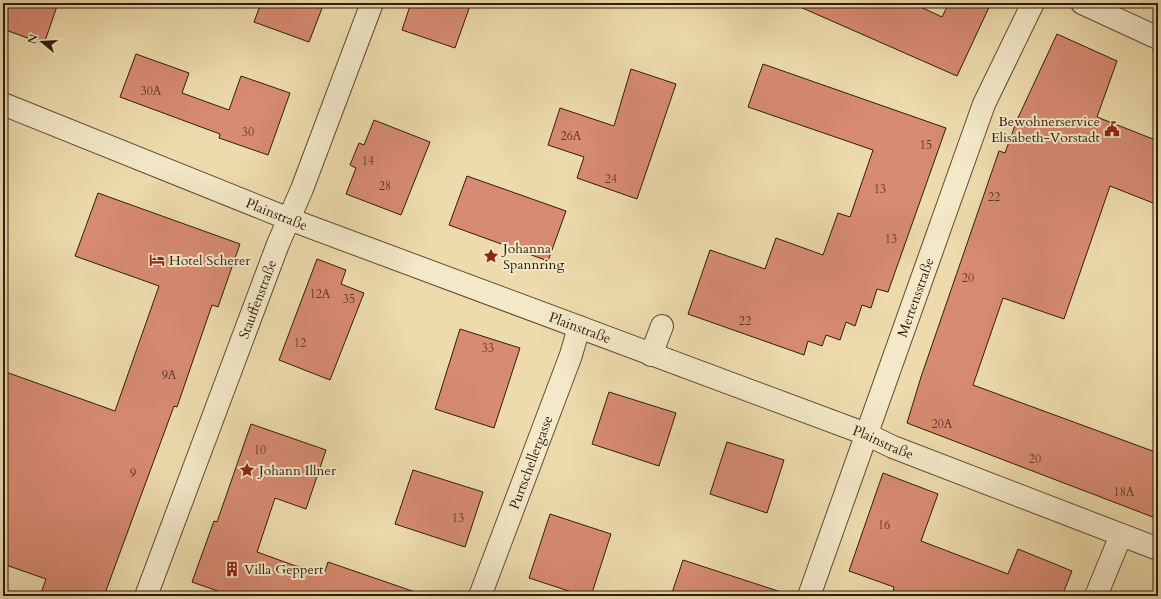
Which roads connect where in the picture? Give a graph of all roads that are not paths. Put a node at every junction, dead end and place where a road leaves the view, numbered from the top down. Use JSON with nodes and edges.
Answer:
{"nodes":[{"id":1,"x":372,"y":3,"type":"edge"},
{"id":2,"x":1033,"y":3,"type":"edge"},
{"id":3,"x":1082,"y":3,"type":"edge"},
{"id":4,"x":1158,"y":38,"type":"edge"},
{"id":5,"x":3,"y":104,"type":"edge"},
{"id":6,"x":289,"y":219,"type":"junction"},
{"id":7,"x":662,"y":326,"type":"dead end"},
{"id":8,"x":579,"y":327,"type":"junction"},
{"id":9,"x":651,"y":355,"type":"junction"},
{"id":10,"x":866,"y":434,"type":"junction"},
{"id":11,"x":1121,"y":535,"type":"junction"},
{"id":12,"x":1158,"y":549,"type":"edge"},
{"id":13,"x":146,"y":596,"type":"edge"},
{"id":14,"x":480,"y":596,"type":"edge"},
{"id":15,"x":810,"y":596,"type":"edge"},
{"id":16,"x":1096,"y":596,"type":"edge"}],
"edges":[{"from":1,"to":6,"type":"street","name":"Stauffenstraße"},
{"from":2,"to":10,"type":"street","name":"Mertensstraße"},
{"from":3,"to":4,"type":"street"},
{"from":5,"to":6,"type":"street","name":"Plainstraße"},
{"from":6,"to":8,"type":"street","name":"Plainstraße"},
{"from":6,"to":13,"type":"street","name":"Stauffenstraße"},
{"from":7,"to":9,"type":"street"},
{"from":8,"to":9,"type":"street","name":"Plainstraße"},
{"from":8,"to":14,"type":"street","name":"Purtschellergasse"},
{"from":9,"to":10,"type":"street","name":"Plainstraße"},
{"from":10,"to":11,"type":"street","name":"Plainstraße"},
{"from":10,"to":15,"type":"street","name":"Mertensstraße"},
{"from":11,"to":12,"type":"street","name":"Plainstraße"},
{"from":11,"to":16,"type":"street"}]}
